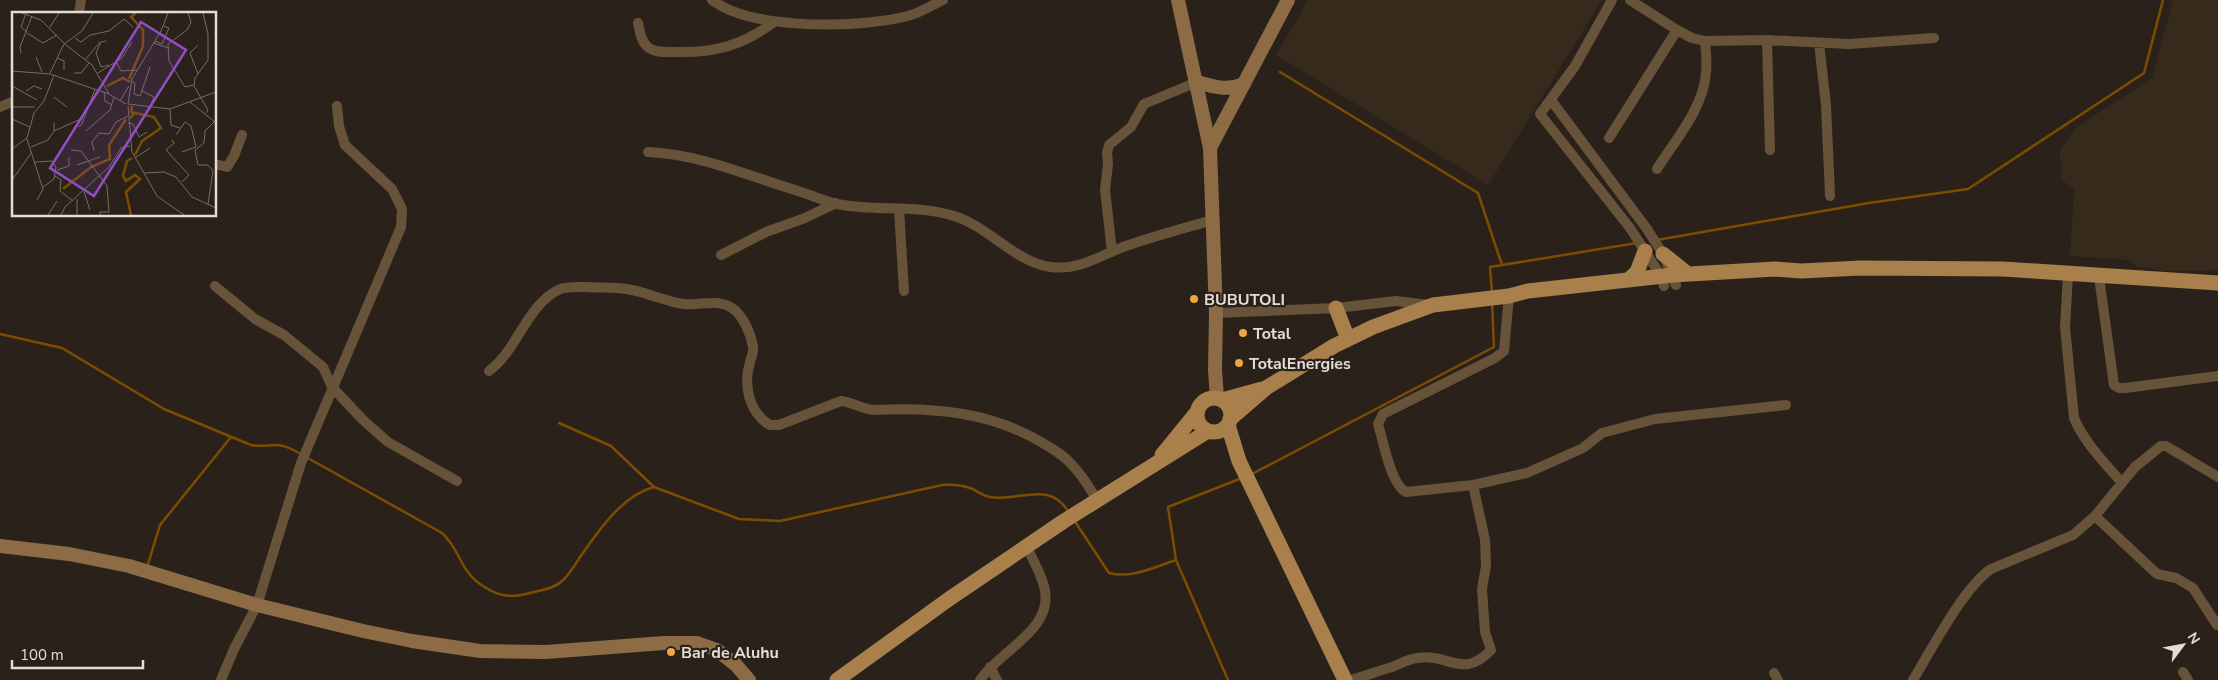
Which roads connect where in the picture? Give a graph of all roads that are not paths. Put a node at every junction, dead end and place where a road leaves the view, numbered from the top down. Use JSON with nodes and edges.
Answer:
{"nodes":[{"id":1,"x":712,"y":0,"type":"edge"},
{"id":2,"x":943,"y":0,"type":"edge"},
{"id":3,"x":1178,"y":0,"type":"edge"},
{"id":4,"x":1288,"y":0,"type":"edge"},
{"id":5,"x":1612,"y":0,"type":"edge"},
{"id":6,"x":1630,"y":0,"type":"edge"},
{"id":7,"x":774,"y":22,"type":"junction"},
{"id":8,"x":638,"y":23,"type":"dead end"},
{"id":9,"x":1677,"y":30,"type":"junction"},
{"id":10,"x":1934,"y":38,"type":"dead end"},
{"id":11,"x":1767,"y":40,"type":"junction"},
{"id":12,"x":1705,"y":41,"type":"junction"},
{"id":13,"x":1819,"y":43,"type":"junction"},
{"id":14,"x":1197,"y":82,"type":"junction"},
{"id":15,"x":1244,"y":84,"type":"junction"},
{"id":16,"x":1551,"y":100,"type":"junction"},
{"id":17,"x":12,"y":102,"type":"edge"},
{"id":18,"x":337,"y":106,"type":"dead end"},
{"id":19,"x":0,"y":107,"type":"edge"},
{"id":20,"x":242,"y":135,"type":"dead end"},
{"id":21,"x":1609,"y":138,"type":"dead end"},
{"id":22,"x":1210,"y":148,"type":"junction"},
{"id":23,"x":1770,"y":150,"type":"dead end"},
{"id":24,"x":648,"y":152,"type":"dead end"},
{"id":25,"x":216,"y":164,"type":"edge"},
{"id":26,"x":1657,"y":169,"type":"dead end"},
{"id":27,"x":1830,"y":196,"type":"dead end"},
{"id":28,"x":836,"y":203,"type":"junction"},
{"id":29,"x":899,"y":209,"type":"junction"},
{"id":30,"x":1213,"y":220,"type":"junction"},
{"id":31,"x":1653,"y":251,"type":"junction"},
{"id":32,"x":1112,"y":252,"type":"junction"},
{"id":33,"x":721,"y":255,"type":"dead end"},
{"id":34,"x":2068,"y":274,"type":"junction"},
{"id":35,"x":2099,"y":277,"type":"junction"},
{"id":36,"x":1672,"y":279,"type":"junction"},
{"id":37,"x":1628,"y":280,"type":"junction"},
{"id":38,"x":2218,"y":283,"type":"edge"},
{"id":39,"x":216,"y":286,"type":"dead end"},
{"id":40,"x":904,"y":291,"type":"dead end"},
{"id":41,"x":1509,"y":296,"type":"junction"},
{"id":42,"x":1433,"y":305,"type":"junction"},
{"id":43,"x":1336,"y":308,"type":"junction"},
{"id":44,"x":1216,"y":313,"type":"junction"},
{"id":45,"x":1348,"y":339,"type":"junction"},
{"id":46,"x":489,"y":370,"type":"dead end"},
{"id":47,"x":2218,"y":376,"type":"edge"},
{"id":48,"x":332,"y":387,"type":"junction"},
{"id":49,"x":1266,"y":388,"type":"junction"},
{"id":50,"x":1215,"y":399,"type":"junction"},
{"id":51,"x":1786,"y":405,"type":"dead end"},
{"id":52,"x":1196,"y":412,"type":"junction"},
{"id":53,"x":1229,"y":422,"type":"junction"},
{"id":54,"x":1210,"y":432,"type":"junction"},
{"id":55,"x":1241,"y":464,"type":"junction"},
{"id":56,"x":1154,"y":465,"type":"junction"},
{"id":57,"x":2218,"y":477,"type":"edge"},
{"id":58,"x":457,"y":481,"type":"dead end"},
{"id":59,"x":2121,"y":482,"type":"junction"},
{"id":60,"x":1473,"y":485,"type":"junction"},
{"id":61,"x":1097,"y":500,"type":"junction"},
{"id":62,"x":2095,"y":516,"type":"junction"},
{"id":63,"x":0,"y":546,"type":"edge"},
{"id":64,"x":1026,"y":546,"type":"junction"},
{"id":65,"x":257,"y":605,"type":"junction"},
{"id":66,"x":2217,"y":625,"type":"edge"},
{"id":67,"x":990,"y":667,"type":"junction"},
{"id":68,"x":221,"y":680,"type":"edge"},
{"id":69,"x":749,"y":680,"type":"edge"},
{"id":70,"x":837,"y":680,"type":"edge"},
{"id":71,"x":980,"y":680,"type":"edge"},
{"id":72,"x":997,"y":680,"type":"edge"},
{"id":73,"x":1345,"y":680,"type":"edge"},
{"id":74,"x":1351,"y":680,"type":"edge"},
{"id":75,"x":1913,"y":680,"type":"edge"}],
"edges":[{"from":1,"to":7,"type":"street"},
{"from":2,"to":7,"type":"street"},
{"from":3,"to":14,"type":"street"},
{"from":4,"to":15,"type":"street"},
{"from":5,"to":16,"type":"street"},
{"from":6,"to":9,"type":"street"},
{"from":7,"to":8,"type":"street"},
{"from":9,"to":12,"type":"street"},
{"from":9,"to":21,"type":"street"},
{"from":10,"to":13,"type":"street"},
{"from":11,"to":12,"type":"street"},
{"from":11,"to":13,"type":"street"},
{"from":11,"to":23,"type":"street"},
{"from":12,"to":26,"type":"street"},
{"from":13,"to":27,"type":"street"},
{"from":14,"to":15,"type":"street"},
{"from":14,"to":22,"type":"street"},
{"from":14,"to":32,"type":"street"},
{"from":15,"to":22,"type":"street"},
{"from":16,"to":31,"type":"street"},
{"from":16,"to":31,"type":"street"},
{"from":17,"to":19,"type":"street"},
{"from":18,"to":48,"type":"street"},
{"from":20,"to":25,"type":"street"},
{"from":22,"to":30,"type":"street"},
{"from":24,"to":28,"type":"street"},
{"from":28,"to":29,"type":"street"},
{"from":28,"to":33,"type":"street"},
{"from":29,"to":32,"type":"street"},
{"from":29,"to":40,"type":"street"},
{"from":30,"to":32,"type":"street"},
{"from":30,"to":44,"type":"street"},
{"from":31,"to":36,"type":"main road"},
{"from":31,"to":36,"type":"street"},
{"from":31,"to":37,"type":"main road"},
{"from":34,"to":35,"type":"main road"},
{"from":34,"to":36,"type":"main road"},
{"from":34,"to":59,"type":"street"},
{"from":35,"to":38,"type":"main road"},
{"from":35,"to":47,"type":"street"},
{"from":36,"to":37,"type":"main road"},
{"from":36,"to":41,"type":"main road"},
{"from":37,"to":41,"type":"main road"},
{"from":39,"to":48,"type":"street"},
{"from":41,"to":42,"type":"main road"},
{"from":41,"to":60,"type":"street"},
{"from":42,"to":43,"type":"street"},
{"from":42,"to":45,"type":"main road"},
{"from":43,"to":44,"type":"street"},
{"from":43,"to":45,"type":"main road"},
{"from":44,"to":50,"type":"street"},
{"from":45,"to":49,"type":"main road"},
{"from":46,"to":61,"type":"street"},
{"from":48,"to":58,"type":"street"},
{"from":48,"to":65,"type":"street"},
{"from":49,"to":50,"type":"main road"},
{"from":49,"to":53,"type":"main road"},
{"from":50,"to":52,"type":"main road"},
{"from":50,"to":53,"type":"main road"},
{"from":51,"to":60,"type":"street"},
{"from":52,"to":54,"type":"main road"},
{"from":52,"to":56,"type":"main road"},
{"from":53,"to":54,"type":"main road"},
{"from":53,"to":55,"type":"main road"},
{"from":54,"to":55,"type":"main road"},
{"from":54,"to":56,"type":"main road"},
{"from":55,"to":73,"type":"main road"},
{"from":56,"to":61,"type":"main road"},
{"from":57,"to":59,"type":"street"},
{"from":59,"to":62,"type":"street"},
{"from":60,"to":74,"type":"street"},
{"from":61,"to":64,"type":"main road"},
{"from":62,"to":66,"type":"street"},
{"from":62,"to":75,"type":"street"},
{"from":63,"to":65,"type":"street"},
{"from":64,"to":67,"type":"street"},
{"from":64,"to":70,"type":"main road"},
{"from":65,"to":68,"type":"street"},
{"from":65,"to":69,"type":"street"},
{"from":67,"to":71,"type":"street"},
{"from":67,"to":72,"type":"street"}]}
